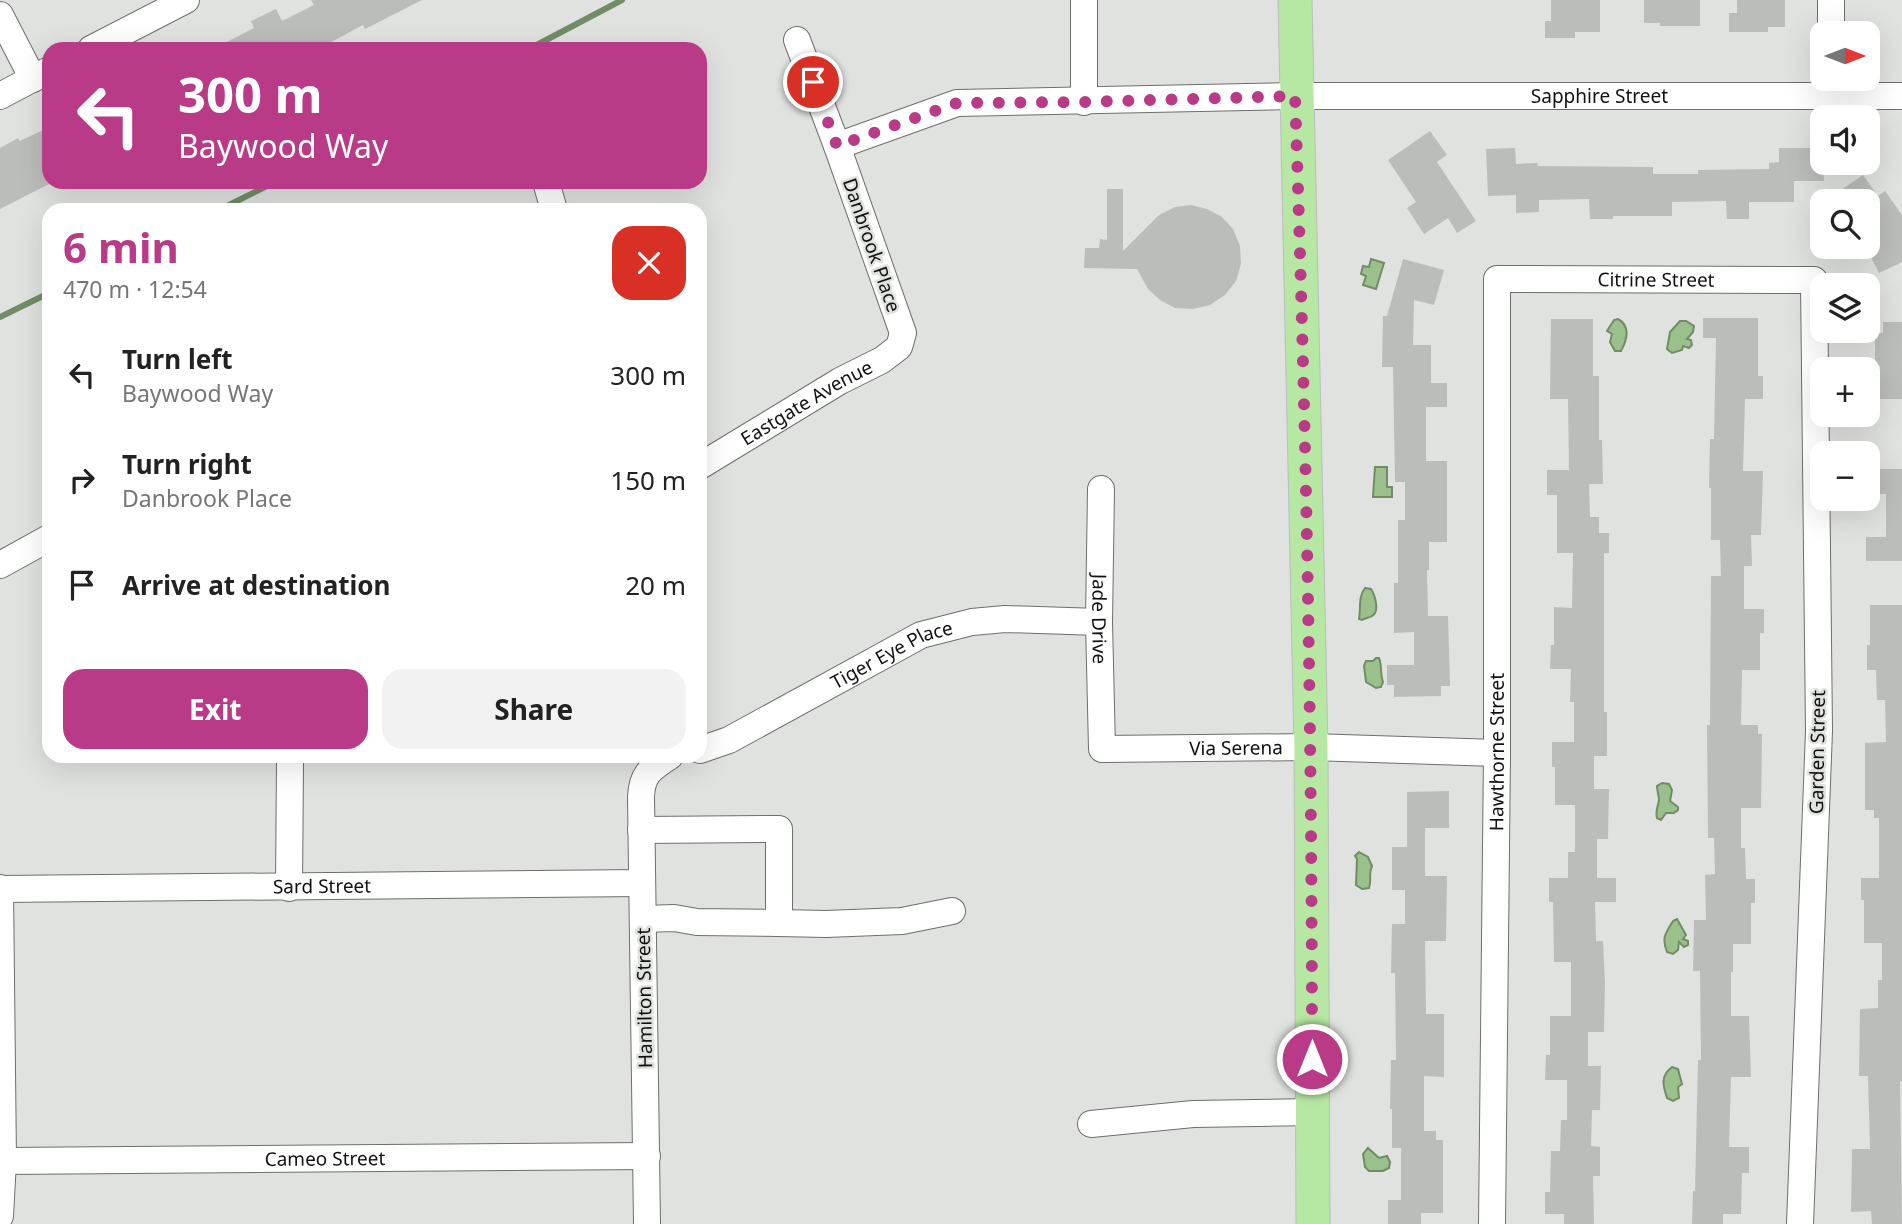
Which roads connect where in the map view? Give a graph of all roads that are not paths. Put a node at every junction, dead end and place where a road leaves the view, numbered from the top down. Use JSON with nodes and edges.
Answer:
{"nodes":[{"id":1,"x":186,"y":0,"type":"edge"},
{"id":2,"x":1084,"y":0,"type":"edge"},
{"id":3,"x":1295,"y":0,"type":"edge"},
{"id":4,"x":1831,"y":0,"type":"edge"},
{"id":5,"x":0,"y":15,"type":"edge"},
{"id":6,"x":1831,"y":21,"type":"edge"},
{"id":7,"x":796,"y":40,"type":"dead end"},
{"id":8,"x":105,"y":42,"type":"edge"},
{"id":9,"x":41,"y":74,"type":"edge"},
{"id":10,"x":1810,"y":88,"type":"edge"},
{"id":11,"x":1858,"y":91,"type":"edge"},
{"id":12,"x":0,"y":96,"type":"edge"},
{"id":13,"x":1295,"y":96,"type":"junction"},
{"id":14,"x":1902,"y":96,"type":"edge"},
{"id":15,"x":1084,"y":102,"type":"junction"},
{"id":16,"x":837,"y":146,"type":"junction"},
{"id":17,"x":1497,"y":279,"type":"joint"},
{"id":18,"x":1810,"y":280,"type":"edge"},
{"id":19,"x":903,"y":333,"type":"joint"},
{"id":20,"x":1815,"y":343,"type":"edge"},
{"id":21,"x":707,"y":462,"type":"edge"},
{"id":22,"x":1101,"y":489,"type":"dead end"},
{"id":23,"x":42,"y":542,"type":"edge"},
{"id":24,"x":0,"y":565,"type":"edge"},
{"id":25,"x":1099,"y":622,"type":"junction"},
{"id":26,"x":1311,"y":747,"type":"junction"},
{"id":27,"x":707,"y":748,"type":"edge"},
{"id":28,"x":1102,"y":749,"type":"joint"},
{"id":29,"x":1497,"y":753,"type":"junction"},
{"id":30,"x":290,"y":763,"type":"edge"},
{"id":31,"x":661,"y":763,"type":"edge"},
{"id":32,"x":641,"y":830,"type":"junction"},
{"id":33,"x":642,"y":883,"type":"junction"},
{"id":34,"x":0,"y":888,"type":"edge"},
{"id":35,"x":289,"y":888,"type":"junction"},
{"id":36,"x":952,"y":911,"type":"dead end"},
{"id":37,"x":643,"y":919,"type":"junction"},
{"id":38,"x":779,"y":923,"type":"junction"},
{"id":39,"x":1312,"y":1112,"type":"junction"},
{"id":40,"x":1091,"y":1124,"type":"dead end"},
{"id":41,"x":647,"y":1156,"type":"junction"},
{"id":42,"x":3,"y":1161,"type":"junction"},
{"id":43,"x":0,"y":1216,"type":"edge"},
{"id":44,"x":647,"y":1224,"type":"edge"},
{"id":45,"x":1313,"y":1224,"type":"edge"},
{"id":46,"x":1492,"y":1224,"type":"edge"},
{"id":47,"x":1800,"y":1224,"type":"edge"}],
"edges":[{"from":1,"to":8,"type":"street"},
{"from":2,"to":15,"type":"street"},
{"from":3,"to":13,"type":"main road"},
{"from":4,"to":6,"type":"street"},
{"from":5,"to":9,"type":"street"},
{"from":7,"to":16,"type":"street","name":"Danbrook Place"},
{"from":9,"to":12,"type":"street"},
{"from":10,"to":13,"type":"street","name":"Sapphire Street"},
{"from":11,"to":14,"type":"street","name":"Sapphire Street"},
{"from":13,"to":15,"type":"street","name":"Sapphire Street"},
{"from":13,"to":26,"type":"main road"},
{"from":15,"to":16,"type":"street","name":"Sapphire Street"},
{"from":16,"to":19,"type":"street","name":"Danbrook Place"},
{"from":17,"to":18,"type":"street","name":"Citrine Street"},
{"from":17,"to":29,"type":"street","name":"Hawthorne Street"},
{"from":19,"to":21,"type":"street","name":"Eastgate Avenue"},
{"from":20,"to":47,"type":"street","name":"Garden Street"},
{"from":22,"to":25,"type":"street","name":"Jade Drive"},
{"from":23,"to":24,"type":"street"},
{"from":25,"to":27,"type":"street","name":"Tiger Eye Place"},
{"from":25,"to":28,"type":"street","name":"Jade Drive"},
{"from":26,"to":28,"type":"street","name":"Via Serena"},
{"from":26,"to":29,"type":"street","name":"Via Serena"},
{"from":26,"to":39,"type":"main road"},
{"from":29,"to":46,"type":"street","name":"Hawthorne Street"},
{"from":30,"to":35,"type":"street"},
{"from":31,"to":32,"type":"street","name":"Hamilton Street"},
{"from":32,"to":33,"type":"street","name":"Hamilton Street"},
{"from":32,"to":38,"type":"street"},
{"from":33,"to":35,"type":"street","name":"Sard Street"},
{"from":33,"to":37,"type":"street","name":"Hamilton Street"},
{"from":34,"to":35,"type":"street","name":"Sard Street"},
{"from":34,"to":42,"type":"street"},
{"from":36,"to":38,"type":"street"},
{"from":37,"to":38,"type":"street"},
{"from":37,"to":41,"type":"street","name":"Hamilton Street"},
{"from":39,"to":40,"type":"street"},
{"from":39,"to":45,"type":"main road"},
{"from":41,"to":42,"type":"street","name":"Cameo Street"},
{"from":41,"to":44,"type":"street","name":"Hamilton Street"},
{"from":42,"to":43,"type":"street"}]}
